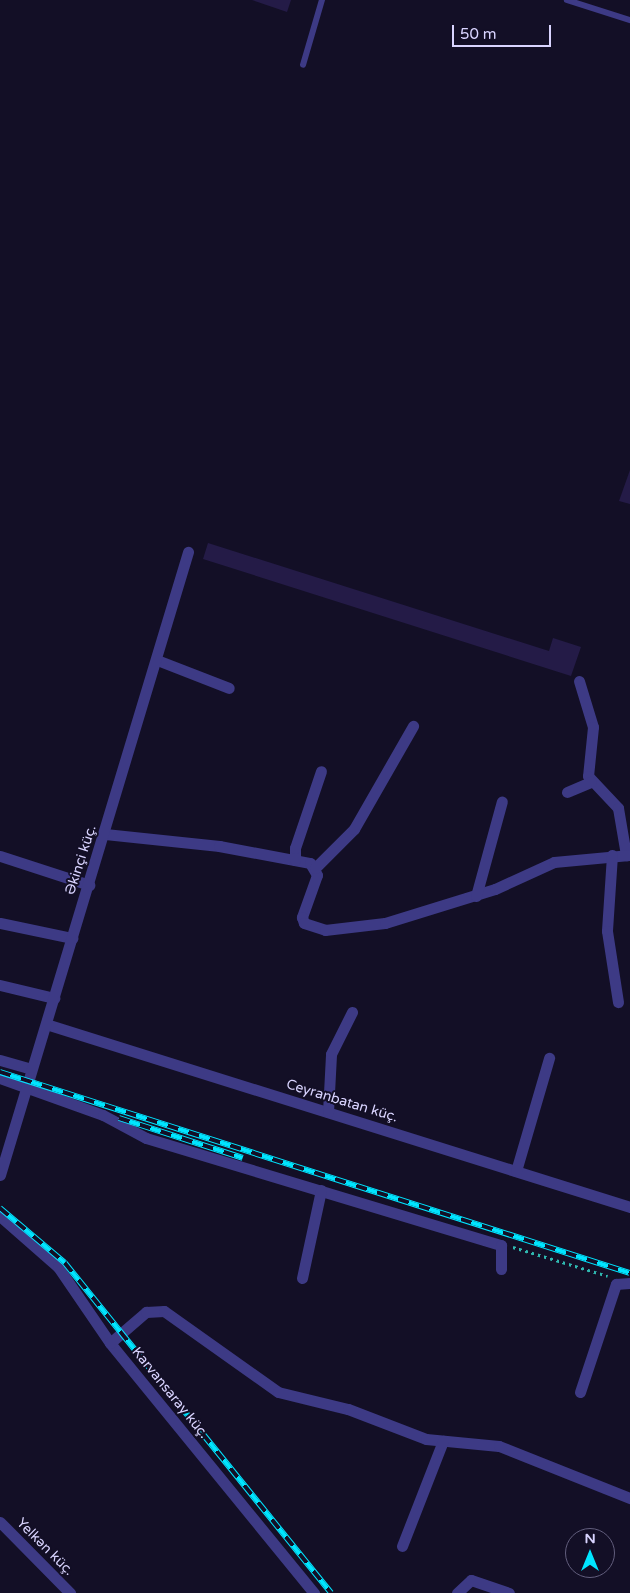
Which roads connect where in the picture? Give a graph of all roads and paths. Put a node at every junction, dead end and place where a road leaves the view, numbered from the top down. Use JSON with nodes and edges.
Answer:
{"nodes":[{"id":1,"x":322,"y":0,"type":"edge"},
{"id":2,"x":567,"y":0,"type":"edge"},
{"id":3,"x":584,"y":2,"type":"edge"},
{"id":4,"x":630,"y":20,"type":"edge"},
{"id":5,"x":303,"y":65,"type":"dead end"},
{"id":6,"x":188,"y":552,"type":"dead end"},
{"id":7,"x":157,"y":660,"type":"junction"},
{"id":8,"x":579,"y":681,"type":"dead end"},
{"id":9,"x":229,"y":688,"type":"dead end"},
{"id":10,"x":413,"y":726,"type":"dead end"},
{"id":11,"x":321,"y":771,"type":"dead end"},
{"id":12,"x":591,"y":782,"type":"junction"},
{"id":13,"x":567,"y":792,"type":"dead end"},
{"id":14,"x":502,"y":801,"type":"dead end"},
{"id":15,"x":625,"y":811,"type":"edge"},
{"id":16,"x":105,"y":834,"type":"junction"},
{"id":17,"x":612,"y":855,"type":"junction"},
{"id":18,"x":628,"y":855,"type":"edge"},
{"id":19,"x":0,"y":856,"type":"edge"},
{"id":20,"x":295,"y":860,"type":"junction"},
{"id":21,"x":315,"y":868,"type":"junction"},
{"id":22,"x":89,"y":885,"type":"junction"},
{"id":23,"x":476,"y":896,"type":"junction"},
{"id":24,"x":0,"y":923,"type":"edge"},
{"id":25,"x":72,"y":938,"type":"junction"},
{"id":26,"x":0,"y":985,"type":"edge"},
{"id":27,"x":54,"y":998,"type":"junction"},
{"id":28,"x":618,"y":1002,"type":"dead end"},
{"id":29,"x":352,"y":1012,"type":"dead end"},
{"id":30,"x":46,"y":1024,"type":"junction"},
{"id":31,"x":549,"y":1058,"type":"dead end"},
{"id":32,"x":0,"y":1060,"type":"edge"},
{"id":33,"x":31,"y":1069,"type":"junction"},
{"id":34,"x":0,"y":1078,"type":"edge"},
{"id":35,"x":27,"y":1086,"type":"junction"},
{"id":36,"x":328,"y":1112,"type":"junction"},
{"id":37,"x":516,"y":1171,"type":"junction"},
{"id":38,"x":0,"y":1175,"type":"edge"},
{"id":39,"x":321,"y":1190,"type":"junction"},
{"id":40,"x":630,"y":1207,"type":"edge"},
{"id":41,"x":0,"y":1216,"type":"edge"},
{"id":42,"x":501,"y":1244,"type":"junction"},
{"id":43,"x":501,"y":1269,"type":"dead end"},
{"id":44,"x":302,"y":1278,"type":"dead end"},
{"id":45,"x":622,"y":1283,"type":"edge"},
{"id":46,"x":110,"y":1343,"type":"junction"},
{"id":47,"x":580,"y":1392,"type":"dead end"},
{"id":48,"x":443,"y":1441,"type":"junction"},
{"id":49,"x":630,"y":1498,"type":"edge"},
{"id":50,"x":0,"y":1522,"type":"edge"},
{"id":51,"x":402,"y":1546,"type":"dead end"},
{"id":52,"x":70,"y":1593,"type":"edge"},
{"id":53,"x":314,"y":1593,"type":"edge"},
{"id":54,"x":457,"y":1593,"type":"edge"},
{"id":55,"x":509,"y":1593,"type":"edge"}],
"edges":[{"from":1,"to":5,"type":"lane"},
{"from":2,"to":3,"type":"lane"},
{"from":3,"to":4,"type":"lane"},
{"from":6,"to":7,"type":"street","name":"Əkinçi küç."},
{"from":7,"to":9,"type":"street"},
{"from":7,"to":16,"type":"street","name":"Əkinçi küç."},
{"from":8,"to":12,"type":"street"},
{"from":10,"to":21,"type":"street"},
{"from":11,"to":20,"type":"street"},
{"from":12,"to":13,"type":"street"},
{"from":12,"to":15,"type":"street"},
{"from":14,"to":23,"type":"street"},
{"from":15,"to":18,"type":"street"},
{"from":16,"to":20,"type":"street"},
{"from":16,"to":22,"type":"street","name":"Əkinçi küç."},
{"from":17,"to":18,"type":"street"},
{"from":17,"to":23,"type":"street"},
{"from":17,"to":28,"type":"street"},
{"from":19,"to":22,"type":"street"},
{"from":20,"to":21,"type":"street"},
{"from":21,"to":23,"type":"street"},
{"from":22,"to":25,"type":"street","name":"Əkinçi küç."},
{"from":24,"to":25,"type":"street"},
{"from":25,"to":27,"type":"street","name":"Əkinçi küç."},
{"from":26,"to":27,"type":"street"},
{"from":27,"to":30,"type":"street","name":"Əkinçi küç."},
{"from":29,"to":36,"type":"street"},
{"from":30,"to":33,"type":"street","name":"Əkinçi küç."},
{"from":30,"to":36,"type":"street","name":"Ceyranbatan küç."},
{"from":31,"to":37,"type":"street"},
{"from":32,"to":33,"type":"street"},
{"from":33,"to":35,"type":"street","name":"Əkinçi küç."},
{"from":34,"to":35,"type":"street"},
{"from":35,"to":38,"type":"street","name":"Əkinçi küç."},
{"from":35,"to":39,"type":"street"},
{"from":36,"to":37,"type":"street","name":"Ceyranbatan küç."},
{"from":37,"to":40,"type":"street","name":"Ceyranbatan küç."},
{"from":39,"to":42,"type":"street"},
{"from":39,"to":44,"type":"street"},
{"from":41,"to":46,"type":"street","name":"Karvansaray küç."},
{"from":42,"to":43,"type":"street"},
{"from":42,"to":45,"type":"path"},
{"from":45,"to":47,"type":"street"},
{"from":46,"to":48,"type":"street"},
{"from":46,"to":53,"type":"street","name":"Karvansaray küç."},
{"from":48,"to":49,"type":"street"},
{"from":48,"to":51,"type":"street"},
{"from":50,"to":52,"type":"street","name":"Yelkən küç."},
{"from":54,"to":55,"type":"street"}]}
